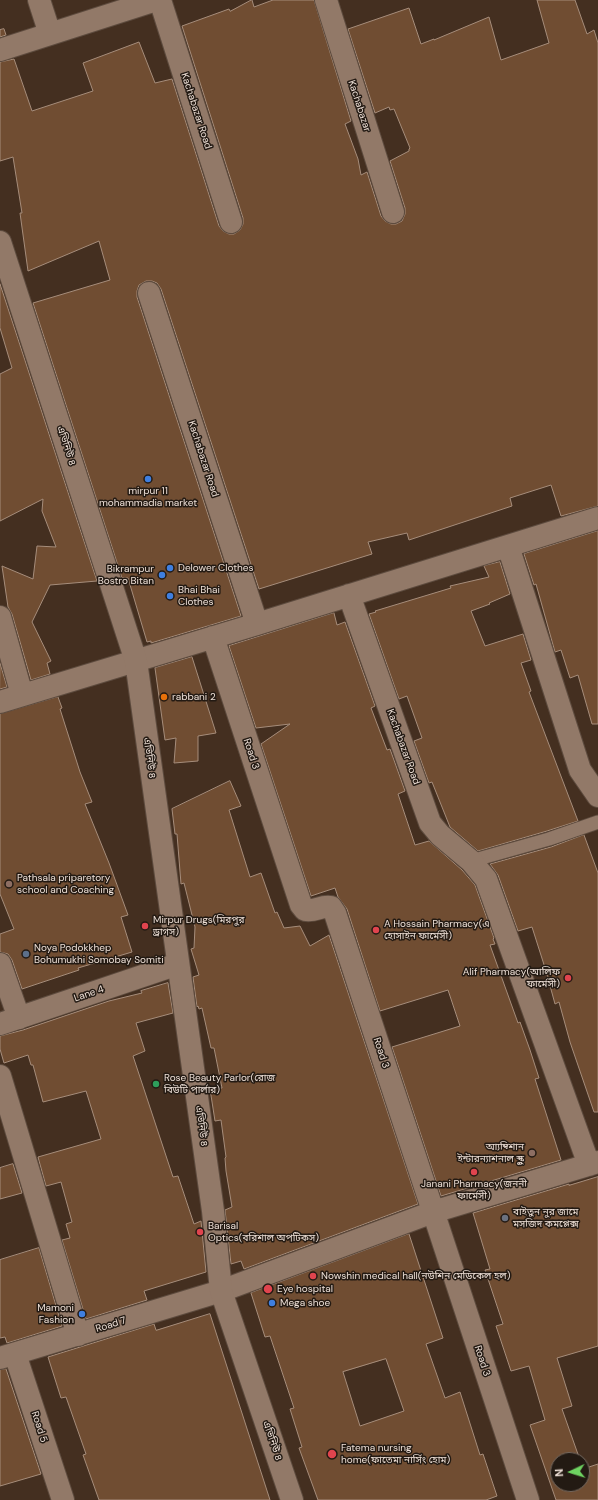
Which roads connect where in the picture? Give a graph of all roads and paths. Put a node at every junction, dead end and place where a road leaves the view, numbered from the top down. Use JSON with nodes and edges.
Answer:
{"nodes":[{"id":1,"x":39,"y":0,"type":"edge"},
{"id":2,"x":156,"y":0,"type":"edge"},
{"id":3,"x":160,"y":0,"type":"edge"},
{"id":4,"x":326,"y":0,"type":"edge"},
{"id":5,"x":50,"y":34,"type":"junction"},
{"id":6,"x":0,"y":50,"type":"edge"},
{"id":7,"x":393,"y":212,"type":"dead end"},
{"id":8,"x":231,"y":222,"type":"dead end"},
{"id":9,"x":0,"y":242,"type":"edge"},
{"id":10,"x":149,"y":293,"type":"dead end"},
{"id":11,"x":598,"y":518,"type":"edge"},
{"id":12,"x":508,"y":546,"type":"junction"},
{"id":13,"x":348,"y":595,"type":"junction"},
{"id":14,"x":0,"y":617,"type":"edge"},
{"id":15,"x":257,"y":624,"type":"junction"},
{"id":16,"x":213,"y":637,"type":"junction"},
{"id":17,"x":136,"y":661,"type":"junction"},
{"id":18,"x":22,"y":695,"type":"junction"},
{"id":19,"x":0,"y":702,"type":"edge"},
{"id":20,"x":598,"y":796,"type":"edge"},
{"id":21,"x":598,"y":822,"type":"edge"},
{"id":22,"x":471,"y":861,"type":"junction"},
{"id":23,"x":0,"y":964,"type":"edge"},
{"id":24,"x":178,"y":964,"type":"junction"},
{"id":25,"x":10,"y":1021,"type":"edge"},
{"id":26,"x":0,"y":1076,"type":"edge"},
{"id":27,"x":593,"y":1163,"type":"edge"},
{"id":28,"x":433,"y":1212,"type":"junction"},
{"id":29,"x":221,"y":1291,"type":"junction"},
{"id":30,"x":78,"y":1335,"type":"junction"},
{"id":31,"x":8,"y":1356,"type":"edge"},
{"id":32,"x":63,"y":1500,"type":"edge"},
{"id":33,"x":292,"y":1500,"type":"edge"},
{"id":34,"x":528,"y":1500,"type":"edge"}],
"edges":[{"from":1,"to":5,"type":"street"},
{"from":2,"to":5,"type":"street"},
{"from":3,"to":8,"type":"street","name":"Kachabazar Road"},
{"from":4,"to":7,"type":"street","name":"Kachabazar"},
{"from":5,"to":6,"type":"street"},
{"from":9,"to":17,"type":"street","name":"এভিনিউ ৪"},
{"from":10,"to":15,"type":"street","name":"Kachabazar Road"},
{"from":11,"to":12,"type":"street"},
{"from":12,"to":13,"type":"street"},
{"from":12,"to":20,"type":"street"},
{"from":13,"to":15,"type":"street"},
{"from":13,"to":22,"type":"street","name":"Kachabazar Road"},
{"from":14,"to":18,"type":"street"},
{"from":15,"to":16,"type":"street"},
{"from":16,"to":17,"type":"street"},
{"from":16,"to":28,"type":"street","name":"Road 3"},
{"from":17,"to":18,"type":"street"},
{"from":17,"to":24,"type":"street","name":"এভিনিউ ৪"},
{"from":18,"to":19,"type":"street"},
{"from":21,"to":22,"type":"lane"},
{"from":22,"to":27,"type":"street","name":"Kachabazar Road"},
{"from":23,"to":25,"type":"street"},
{"from":24,"to":25,"type":"street","name":"Lane 4"},
{"from":24,"to":29,"type":"street","name":"এভিনিউ ৪"},
{"from":26,"to":30,"type":"street"},
{"from":27,"to":28,"type":"street"},
{"from":28,"to":29,"type":"street"},
{"from":28,"to":34,"type":"street","name":"Road 3"},
{"from":29,"to":30,"type":"street","name":"Road 7"},
{"from":29,"to":33,"type":"street","name":"এভিনিউ ৪"},
{"from":30,"to":31,"type":"street","name":"Road 7"},
{"from":31,"to":32,"type":"street","name":"Road 5"}]}
